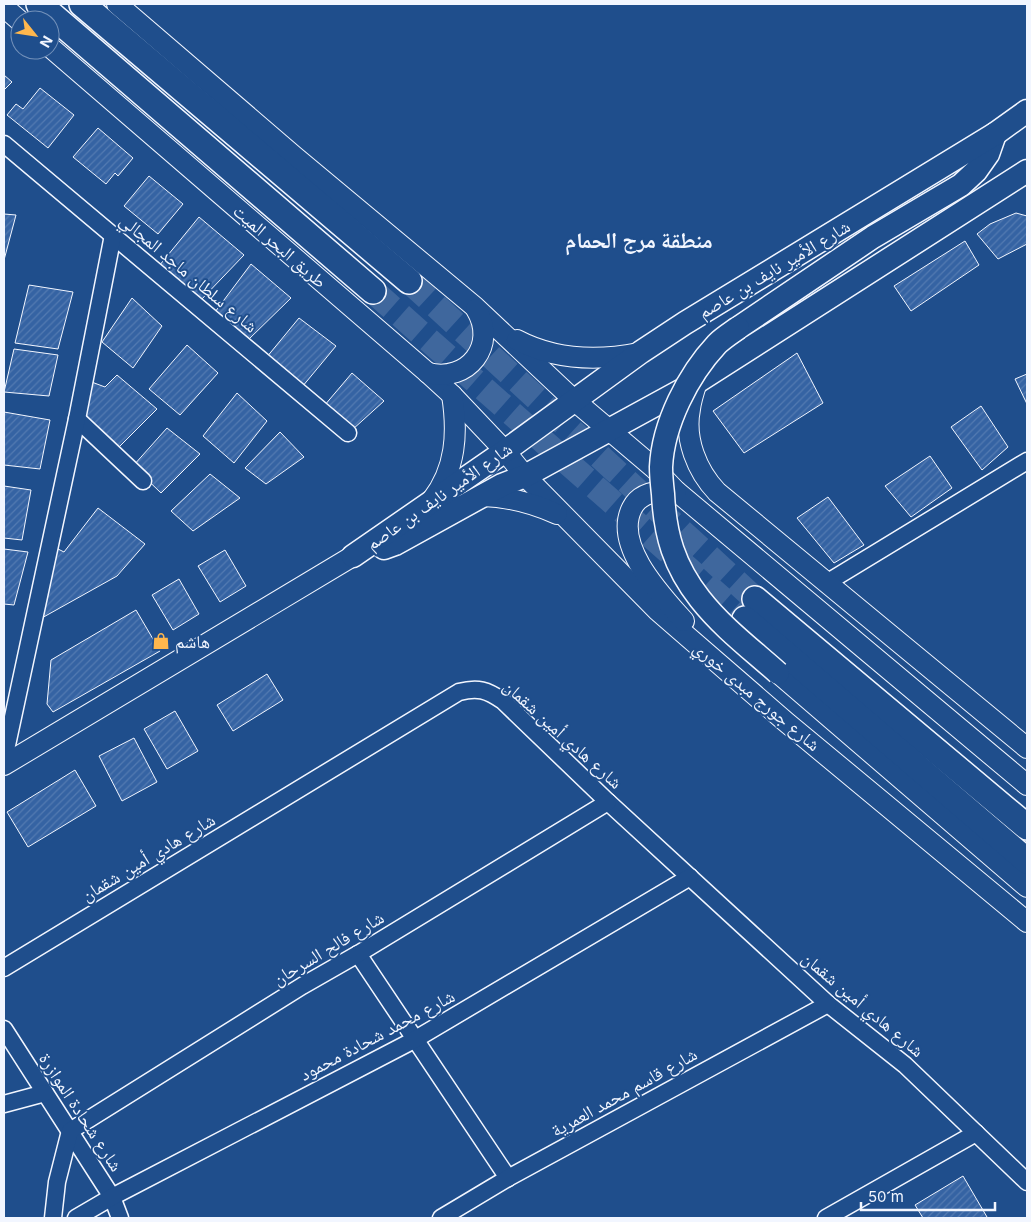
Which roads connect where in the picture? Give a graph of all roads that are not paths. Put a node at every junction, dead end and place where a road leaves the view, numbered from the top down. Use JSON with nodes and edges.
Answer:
{"nodes":[{"id":1,"x":39,"y":4,"type":"edge"},
{"id":2,"x":82,"y":4,"type":"edge"},
{"id":3,"x":117,"y":4,"type":"edge"},
{"id":4,"x":60,"y":56,"type":"edge"},
{"id":5,"x":1027,"y":111,"type":"edge"},
{"id":6,"x":995,"y":134,"type":"junction"},
{"id":7,"x":4,"y":144,"type":"edge"},
{"id":8,"x":1027,"y":171,"type":"edge"},
{"id":9,"x":113,"y":235,"type":"junction"},
{"id":10,"x":409,"y":281,"type":"tunnel mouth"},
{"id":11,"x":373,"y":291,"type":"tunnel mouth"},
{"id":12,"x":474,"y":307,"type":"junction"},
{"id":13,"x":498,"y":328,"type":"junction"},
{"id":14,"x":642,"y":352,"type":"junction"},
{"id":15,"x":428,"y":373,"type":"junction"},
{"id":16,"x":697,"y":382,"type":"junction"},
{"id":17,"x":452,"y":395,"type":"junction"},
{"id":18,"x":575,"y":401,"type":"junction"},
{"id":19,"x":77,"y":419,"type":"junction"},
{"id":20,"x":609,"y":430,"type":"junction"},
{"id":21,"x":348,"y":433,"type":"dead end"},
{"id":22,"x":505,"y":452,"type":"junction"},
{"id":23,"x":1027,"y":461,"type":"edge"},
{"id":24,"x":525,"y":476,"type":"junction"},
{"id":25,"x":142,"y":481,"type":"dead end"},
{"id":26,"x":676,"y":491,"type":"junction"},
{"id":27,"x":482,"y":496,"type":"junction"},
{"id":28,"x":430,"y":502,"type":"junction"},
{"id":29,"x":571,"y":523,"type":"junction"},
{"id":30,"x":354,"y":556,"type":"junction"},
{"id":31,"x":828,"y":582,"type":"junction"},
{"id":32,"x":778,"y":673,"type":"joint"},
{"id":33,"x":786,"y":722,"type":"junction"},
{"id":34,"x":1027,"y":748,"type":"edge"},
{"id":35,"x":4,"y":759,"type":"edge"},
{"id":36,"x":4,"y":765,"type":"edge"},
{"id":37,"x":1027,"y":785,"type":"edge"},
{"id":38,"x":608,"y":802,"type":"junction"},
{"id":39,"x":1027,"y":827,"type":"edge"},
{"id":40,"x":1027,"y":861,"type":"edge"},
{"id":41,"x":690,"y":877,"type":"junction"},
{"id":42,"x":1027,"y":887,"type":"edge"},
{"id":43,"x":1027,"y":922,"type":"edge"},
{"id":44,"x":358,"y":954,"type":"junction"},
{"id":45,"x":4,"y":968,"type":"edge"},
{"id":46,"x":828,"y":1004,"type":"junction"},
{"id":47,"x":4,"y":1029,"type":"edge"},
{"id":48,"x":414,"y":1040,"type":"junction"},
{"id":49,"x":45,"y":1093,"type":"junction"},
{"id":50,"x":4,"y":1104,"type":"edge"},
{"id":51,"x":70,"y":1131,"type":"junction"},
{"id":52,"x":976,"y":1133,"type":"junction"},
{"id":53,"x":508,"y":1178,"type":"junction"},
{"id":54,"x":1027,"y":1182,"type":"edge"},
{"id":55,"x":112,"y":1197,"type":"junction"},
{"id":56,"x":54,"y":1218,"type":"edge"},
{"id":57,"x":76,"y":1218,"type":"edge"},
{"id":58,"x":120,"y":1218,"type":"edge"},
{"id":59,"x":441,"y":1218,"type":"edge"},
{"id":60,"x":826,"y":1218,"type":"edge"}],
"edges":[{"from":1,"to":11,"type":"main road","name":"طريق البحر الميت"},
{"from":2,"to":10,"type":"main road"},
{"from":3,"to":12,"type":"street"},
{"from":4,"to":15,"type":"street","name":"طريق البحر الميت"},
{"from":5,"to":6,"type":"main road","name":"شارع الأمير نايف بن عاصم"},
{"from":6,"to":14,"type":"main road","name":"شارع الأمير نايف بن عاصم"},
{"from":6,"to":32,"type":"main road","bridge":true},
{"from":7,"to":9,"type":"street","name":"شارع سلطان ماجد المجالي"},
{"from":8,"to":16,"type":"main road","name":"شارع الأمير نايف بن عاصم"},
{"from":9,"to":19,"type":"street"},
{"from":9,"to":21,"type":"street","name":"شارع سلطان ماجد المجالي"},
{"from":12,"to":13,"type":"street"},
{"from":12,"to":15,"type":"street"},
{"from":13,"to":14,"type":"street"},
{"from":13,"to":18,"type":"street"},
{"from":14,"to":18,"type":"main road","name":"شارع الأمير نايف بن عاصم"},
{"from":15,"to":17,"type":"street","name":"طريق البحر الميت"},
{"from":16,"to":20,"type":"main road","name":"شارع الأمير نايف بن عاصم"},
{"from":16,"to":31,"type":"street"},
{"from":17,"to":22,"type":"street","name":"طريق البحر الميت"},
{"from":17,"to":28,"type":"street"},
{"from":18,"to":20,"type":"street"},
{"from":18,"to":22,"type":"main road","name":"شارع الأمير نايف بن عاصم"},
{"from":19,"to":25,"type":"street"},
{"from":19,"to":35,"type":"street"},
{"from":20,"to":24,"type":"main road","name":"شارع الأمير نايف بن عاصم"},
{"from":20,"to":26,"type":"street"},
{"from":22,"to":24,"type":"street","name":"شارع جورج مبدى خوري"},
{"from":22,"to":28,"type":"main road","name":"شارع الأمير نايف بن عاصم"},
{"from":23,"to":31,"type":"street"},
{"from":24,"to":27,"type":"main road","name":"شارع الأمير نايف بن عاصم"},
{"from":24,"to":29,"type":"street","name":"شارع جورج مبدى خوري"},
{"from":26,"to":33,"type":"street"},
{"from":26,"to":37,"type":"street"},
{"from":27,"to":29,"type":"street"},
{"from":27,"to":30,"type":"main road","name":"شارع الأمير نايف بن عاصم"},
{"from":28,"to":30,"type":"main road","name":"شارع الأمير نايف بن عاصم"},
{"from":29,"to":33,"type":"street","name":"شارع جورج مبدى خوري"},
{"from":30,"to":36,"type":"street"},
{"from":31,"to":34,"type":"street"},
{"from":32,"to":42,"type":"street"},
{"from":33,"to":43,"type":"street","name":"شارع جورج مبدى خوري"},
{"from":38,"to":41,"type":"street","name":"شارع هادي أمين شقمان"},
{"from":38,"to":44,"type":"street","name":"شارع فالح السرحان"},
{"from":38,"to":45,"type":"street","name":"شارع هادي أمين شقمان"},
{"from":39,"to":40,"type":"main road"},
{"from":41,"to":46,"type":"street","name":"شارع هادي أمين شقمان"},
{"from":41,"to":48,"type":"street","name":"شارع محمد شحادة محمود"},
{"from":44,"to":48,"type":"street"},
{"from":44,"to":51,"type":"street","name":"شارع فالح السرحان"},
{"from":46,"to":52,"type":"street","name":"شارع هادي أمين شقمان"},
{"from":46,"to":53,"type":"street","name":"شارع قاسم محمد العمرية"},
{"from":47,"to":49,"type":"street","name":"شارع شحادة الموازرة"},
{"from":48,"to":53,"type":"street"},
{"from":48,"to":55,"type":"street","name":"شارع محمد شحادة محمود"},
{"from":49,"to":50,"type":"street"},
{"from":49,"to":51,"type":"street","name":"شارع شحادة الموازرة"},
{"from":51,"to":55,"type":"street","name":"شارع شحادة الموازرة"},
{"from":51,"to":56,"type":"street"},
{"from":52,"to":54,"type":"street","name":"شارع هادي أمين شقمان"},
{"from":52,"to":60,"type":"street"},
{"from":53,"to":59,"type":"street","name":"شارع قاسم محمد العمرية"},
{"from":55,"to":57,"type":"street","name":"شارع محمد شحادة محمود"},
{"from":55,"to":58,"type":"street","name":"شارع شحادة الموازرة"}]}
